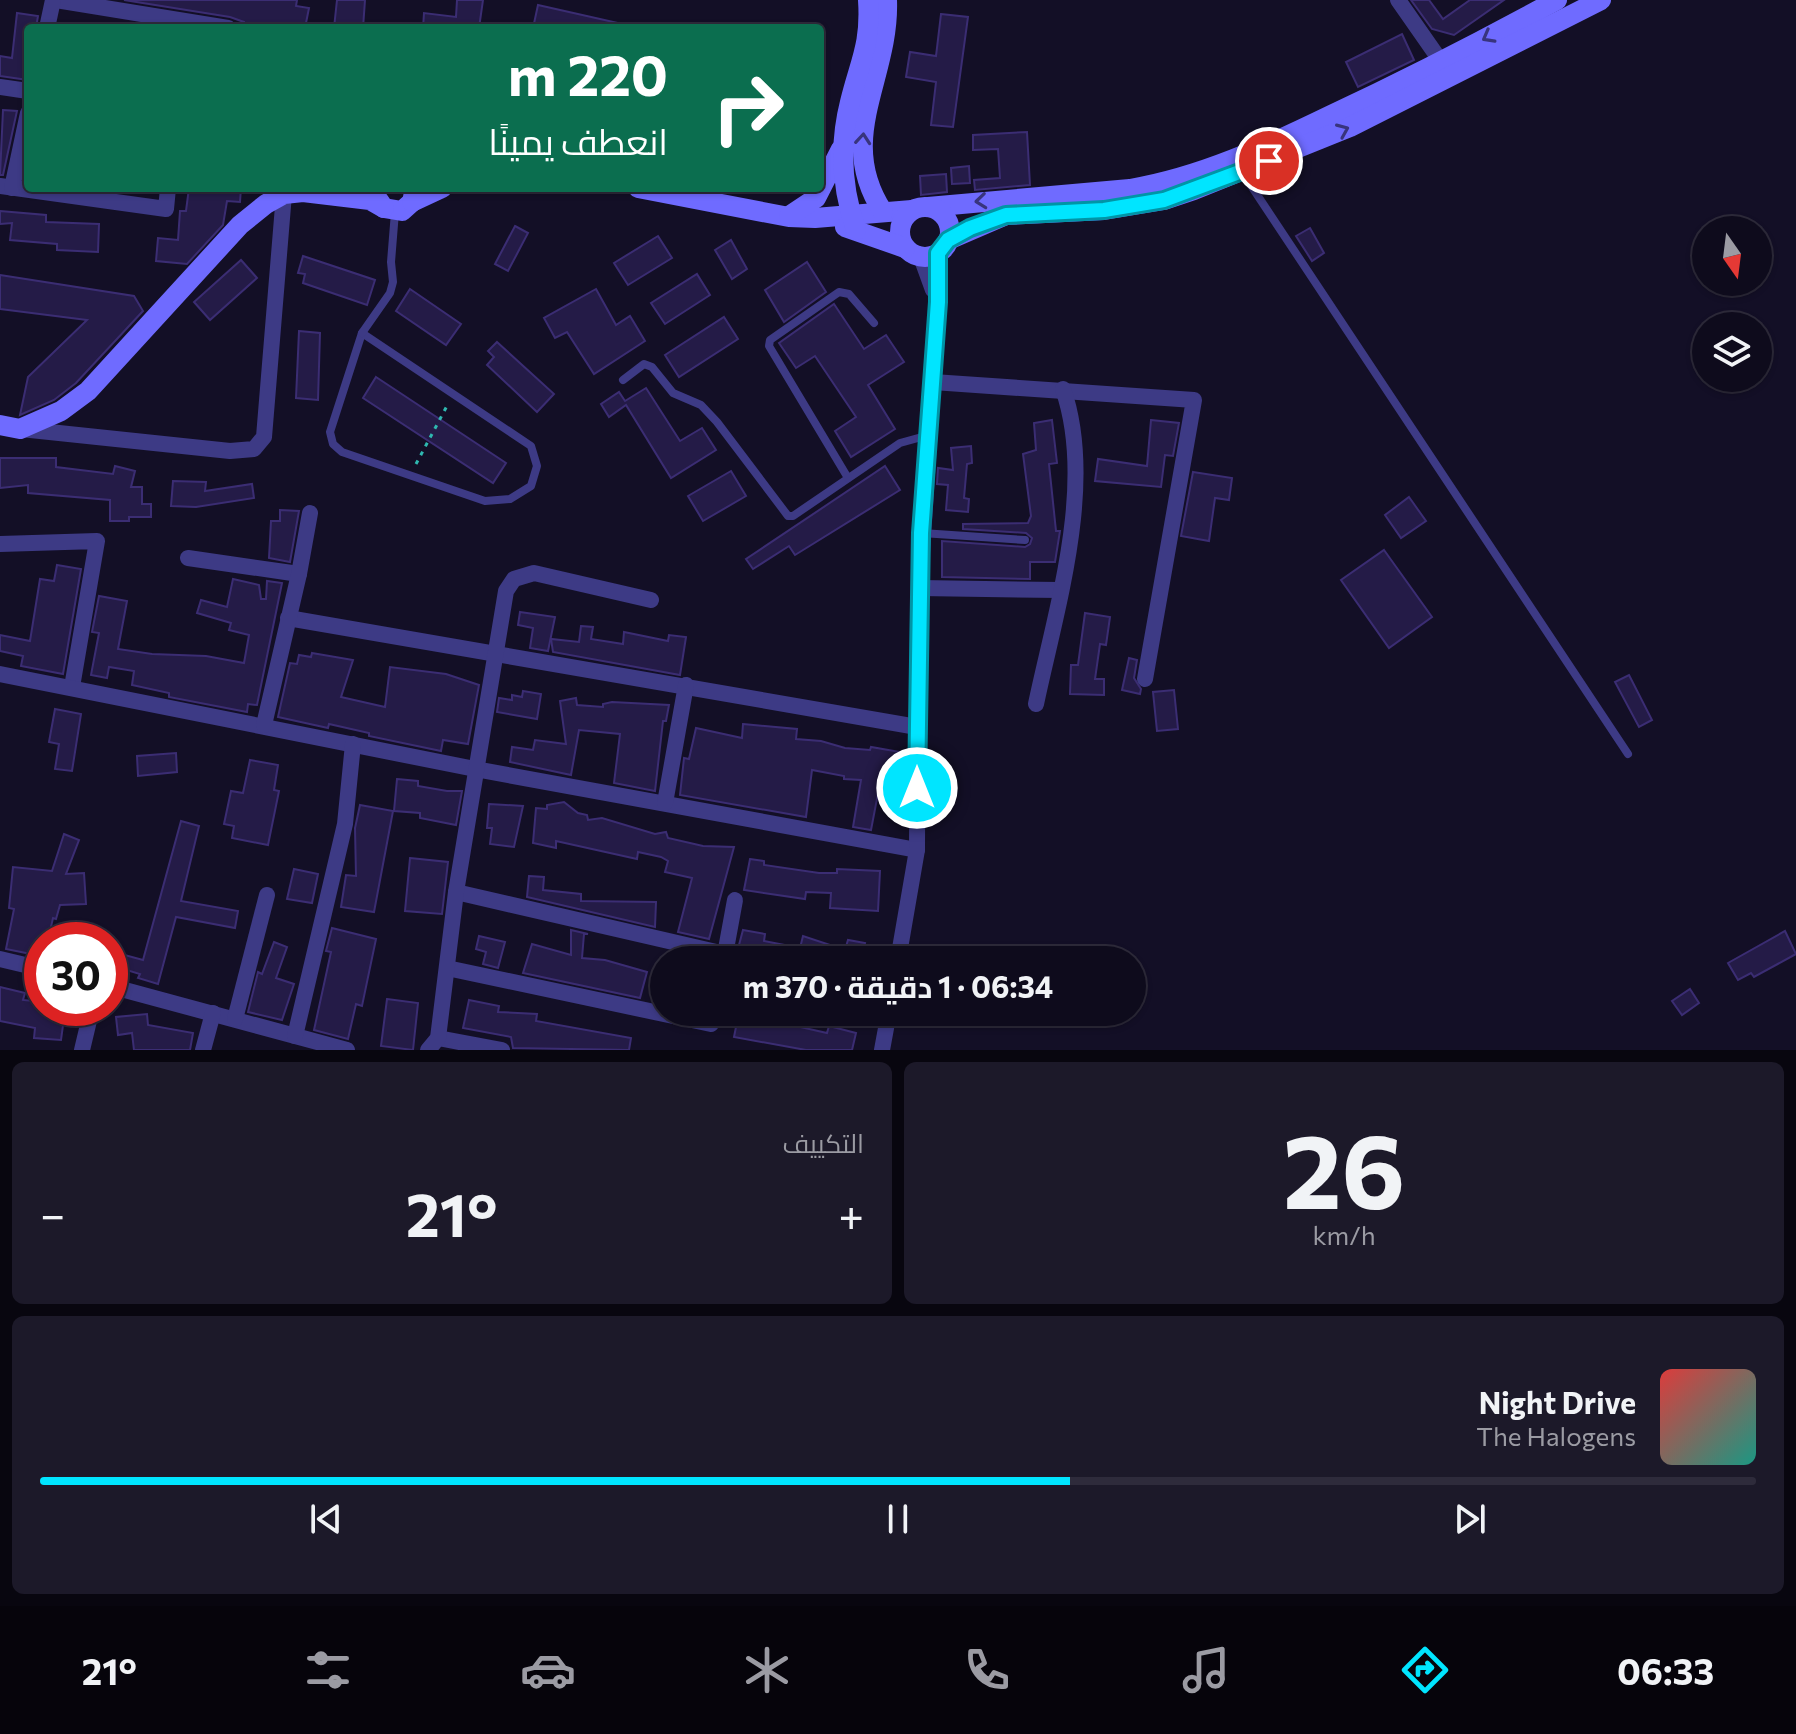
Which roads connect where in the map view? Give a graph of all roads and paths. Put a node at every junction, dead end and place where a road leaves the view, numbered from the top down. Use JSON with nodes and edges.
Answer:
{"nodes":[{"id":1,"x":55,"y":0,"type":"edge"},
{"id":2,"x":868,"y":0,"type":"edge"},
{"id":3,"x":887,"y":0,"type":"edge"},
{"id":4,"x":1398,"y":0,"type":"edge"},
{"id":5,"x":1557,"y":0,"type":"edge"},
{"id":6,"x":1601,"y":0,"type":"edge"},
{"id":7,"x":48,"y":24,"type":"edge"},
{"id":8,"x":184,"y":24,"type":"edge"},
{"id":9,"x":1442,"y":63,"type":"junction"},
{"id":10,"x":0,"y":87,"type":"edge"},
{"id":11,"x":24,"y":90,"type":"edge"},
{"id":12,"x":24,"y":126,"type":"edge"},
{"id":13,"x":843,"y":145,"type":"junction"},
{"id":14,"x":1242,"y":172,"type":"junction"},
{"id":15,"x":824,"y":182,"type":"edge"},
{"id":16,"x":6,"y":187,"type":"edge"},
{"id":17,"x":42,"y":192,"type":"edge"},
{"id":18,"x":168,"y":192,"type":"edge"},
{"id":19,"x":299,"y":192,"type":"edge"},
{"id":20,"x":301,"y":192,"type":"edge"},
{"id":21,"x":309,"y":192,"type":"edge"},
{"id":22,"x":377,"y":192,"type":"edge"},
{"id":23,"x":431,"y":192,"type":"edge"},
{"id":24,"x":659,"y":192,"type":"edge"},
{"id":25,"x":819,"y":192,"type":"edge"},
{"id":26,"x":402,"y":203,"type":"edge"},
{"id":27,"x":920,"y":209,"type":"junction"},
{"id":28,"x":883,"y":212,"type":"junction"},
{"id":29,"x":789,"y":217,"type":"junction"},
{"id":30,"x":854,"y":222,"type":"junction"},
{"id":31,"x":928,"y":250,"type":"junction"},
{"id":32,"x":874,"y":323,"type":"dead end"},
{"id":33,"x":362,"y":333,"type":"junction"},
{"id":34,"x":623,"y":380,"type":"dead end"},
{"id":35,"x":933,"y":382,"type":"junction"},
{"id":36,"x":1063,"y":389,"type":"junction"},
{"id":37,"x":453,"y":393,"type":"junction"},
{"id":38,"x":10,"y":427,"type":"edge"},
{"id":39,"x":929,"y":435,"type":"junction"},
{"id":40,"x":410,"y":475,"type":"junction"},
{"id":41,"x":848,"y":478,"type":"junction"},
{"id":42,"x":310,"y":513,"type":"dead end"},
{"id":43,"x":921,"y":533,"type":"junction"},
{"id":44,"x":1025,"y":540,"type":"dead end"},
{"id":45,"x":0,"y":544,"type":"edge"},
{"id":46,"x":188,"y":558,"type":"dead end"},
{"id":47,"x":299,"y":574,"type":"junction"},
{"id":48,"x":919,"y":588,"type":"junction"},
{"id":49,"x":1060,"y":590,"type":"junction"},
{"id":50,"x":651,"y":600,"type":"dead end"},
{"id":51,"x":288,"y":618,"type":"junction"},
{"id":52,"x":493,"y":654,"type":"junction"},
{"id":53,"x":0,"y":674,"type":"edge"},
{"id":54,"x":1145,"y":679,"type":"dead end"},
{"id":55,"x":686,"y":685,"type":"junction"},
{"id":56,"x":72,"y":687,"type":"junction"},
{"id":57,"x":1036,"y":704,"type":"dead end"},
{"id":58,"x":264,"y":725,"type":"junction"},
{"id":59,"x":917,"y":727,"type":"junction"},
{"id":60,"x":353,"y":744,"type":"junction"},
{"id":61,"x":1628,"y":754,"type":"dead end"},
{"id":62,"x":475,"y":769,"type":"junction"},
{"id":63,"x":665,"y":803,"type":"junction"},
{"id":64,"x":917,"y":850,"type":"junction"},
{"id":65,"x":456,"y":892,"type":"junction"},
{"id":66,"x":267,"y":895,"type":"dead end"},
{"id":67,"x":735,"y":900,"type":"dead end"},
{"id":68,"x":679,"y":946,"type":"edge"},
{"id":69,"x":726,"y":946,"type":"edge"},
{"id":70,"x":900,"y":946,"type":"edge"},
{"id":71,"x":0,"y":959,"type":"edge"},
{"id":72,"x":24,"y":965,"type":"edge"},
{"id":73,"x":447,"y":968,"type":"junction"},
{"id":74,"x":128,"y":991,"type":"edge"},
{"id":75,"x":650,"y":1011,"type":"edge"},
{"id":76,"x":213,"y":1013,"type":"junction"},
{"id":77,"x":235,"y":1019,"type":"junction"},
{"id":78,"x":88,"y":1026,"type":"edge"},
{"id":79,"x":886,"y":1026,"type":"edge"},
{"id":80,"x":295,"y":1036,"type":"junction"},
{"id":81,"x":433,"y":1044,"type":"edge"},
{"id":82,"x":82,"y":1050,"type":"edge"},
{"id":83,"x":203,"y":1050,"type":"edge"},
{"id":84,"x":347,"y":1050,"type":"edge"},
{"id":85,"x":502,"y":1050,"type":"edge"},
{"id":86,"x":882,"y":1050,"type":"edge"}],
"edges":[{"from":1,"to":7,"type":"street"},
{"from":1,"to":8,"type":"street"},
{"from":2,"to":13,"type":"main road"},
{"from":28,"to":3,"type":"main road","one_way":true},
{"from":4,"to":9,"type":"street"},
{"from":5,"to":9,"type":"main road","one_way":true},
{"from":14,"to":6,"type":"main road","one_way":true},
{"from":9,"to":27,"type":"main road","one_way":true},
{"from":10,"to":11,"type":"street"},
{"from":12,"to":16,"type":"street"},
{"from":13,"to":15,"type":"main road"},
{"from":13,"to":30,"type":"main road"},
{"from":14,"to":31,"type":"main road"},
{"from":14,"to":61,"type":"lane"},
{"from":17,"to":18,"type":"street"},
{"from":19,"to":38,"type":"main road"},
{"from":20,"to":38,"type":"street"},
{"from":21,"to":26,"type":"main road"},
{"from":22,"to":26,"type":"main road"},
{"from":23,"to":26,"type":"main road"},
{"from":24,"to":29,"type":"main road"},
{"from":25,"to":29,"type":"main road"},
{"from":26,"to":33,"type":"lane"},
{"from":27,"to":28,"type":"main road"},
{"from":27,"to":31,"type":"main road"},
{"from":27,"to":31,"type":"main road"},
{"from":28,"to":30,"type":"main road"},
{"from":29,"to":30,"type":"main road"},
{"from":30,"to":31,"type":"main road"},
{"from":31,"to":35,"type":"street"},
{"from":32,"to":41,"type":"lane"},
{"from":33,"to":37,"type":"lane"},
{"from":33,"to":40,"type":"lane"},
{"from":34,"to":41,"type":"lane"},
{"from":35,"to":36,"type":"street"},
{"from":35,"to":39,"type":"street"},
{"from":36,"to":49,"type":"street"},
{"from":36,"to":54,"type":"street"},
{"from":37,"to":40,"type":"path"},
{"from":37,"to":40,"type":"lane"},
{"from":39,"to":41,"type":"lane"},
{"from":39,"to":43,"type":"street"},
{"from":42,"to":47,"type":"street"},
{"from":43,"to":44,"type":"lane"},
{"from":43,"to":48,"type":"street"},
{"from":45,"to":56,"type":"street"},
{"from":46,"to":47,"type":"street"},
{"from":47,"to":51,"type":"street"},
{"from":48,"to":49,"type":"street"},
{"from":48,"to":59,"type":"street"},
{"from":49,"to":57,"type":"street"},
{"from":50,"to":52,"type":"street"},
{"from":51,"to":52,"type":"street"},
{"from":51,"to":58,"type":"street"},
{"from":52,"to":55,"type":"street"},
{"from":52,"to":62,"type":"street"},
{"from":53,"to":56,"type":"street"},
{"from":55,"to":59,"type":"street"},
{"from":55,"to":63,"type":"street"},
{"from":56,"to":58,"type":"street"},
{"from":58,"to":60,"type":"street"},
{"from":59,"to":64,"type":"street"},
{"from":60,"to":62,"type":"street"},
{"from":60,"to":80,"type":"street"},
{"from":62,"to":63,"type":"street"},
{"from":62,"to":65,"type":"street"},
{"from":63,"to":64,"type":"street"},
{"from":64,"to":70,"type":"street"},
{"from":65,"to":68,"type":"street"},
{"from":65,"to":73,"type":"street"},
{"from":66,"to":77,"type":"street"},
{"from":67,"to":69,"type":"street"},
{"from":71,"to":72,"type":"street"},
{"from":73,"to":75,"type":"street"},
{"from":73,"to":81,"type":"street"},
{"from":74,"to":76,"type":"street"},
{"from":76,"to":77,"type":"street"},
{"from":76,"to":83,"type":"street"},
{"from":77,"to":80,"type":"street"},
{"from":78,"to":82,"type":"street"},
{"from":79,"to":86,"type":"street"},
{"from":80,"to":84,"type":"street"},
{"from":81,"to":85,"type":"street"}]}
